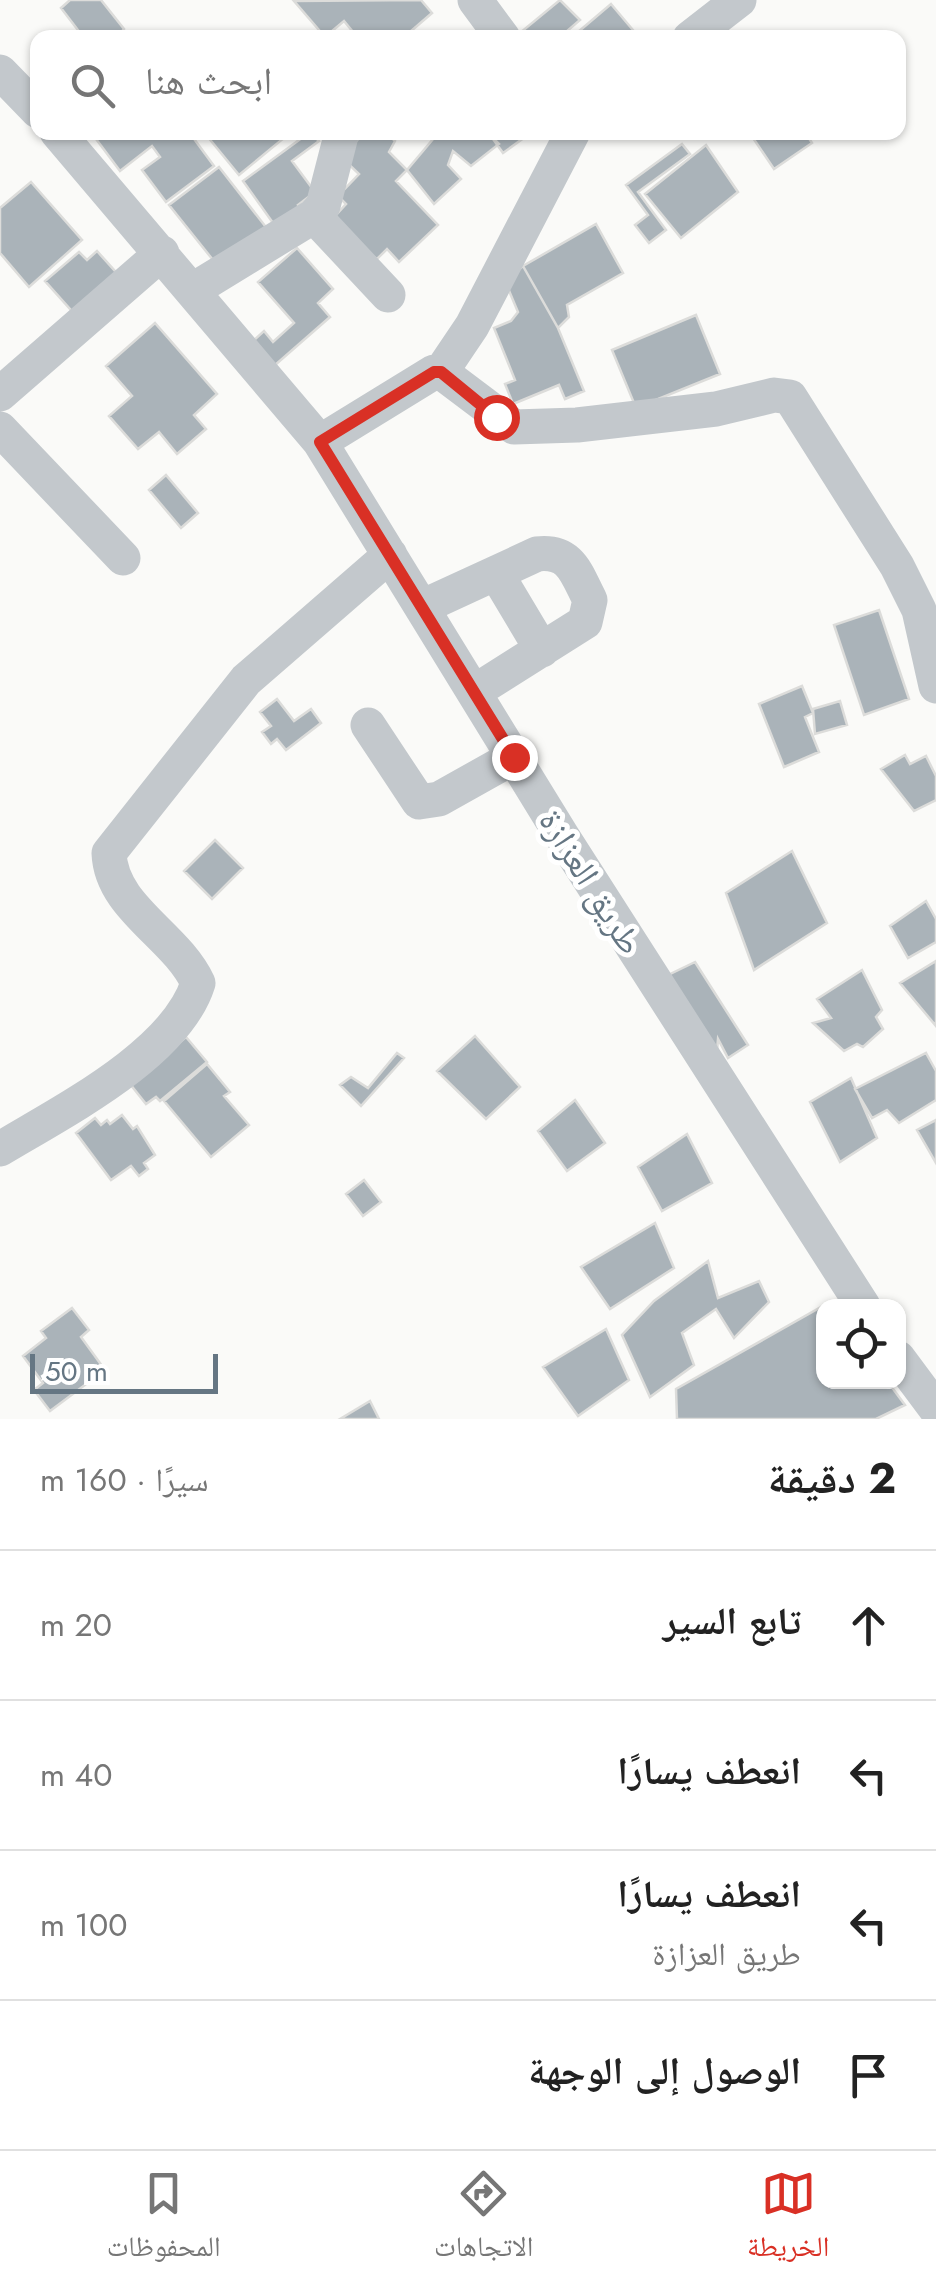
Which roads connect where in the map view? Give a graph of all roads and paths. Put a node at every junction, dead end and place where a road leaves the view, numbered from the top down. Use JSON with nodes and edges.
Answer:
{"nodes":[{"id":1,"x":475,"y":0,"type":"edge"},
{"id":2,"x":739,"y":0,"type":"edge"},
{"id":3,"x":497,"y":30,"type":"edge"},
{"id":4,"x":700,"y":30,"type":"edge"},
{"id":5,"x":0,"y":72,"type":"edge"},
{"id":6,"x":30,"y":102,"type":"edge"},
{"id":7,"x":63,"y":140,"type":"edge"},
{"id":8,"x":340,"y":140,"type":"edge"},
{"id":9,"x":569,"y":140,"type":"edge"},
{"id":10,"x":314,"y":216,"type":"junction"},
{"id":11,"x":162,"y":254,"type":"junction"},
{"id":12,"x":193,"y":290,"type":"junction"},
{"id":13,"x":388,"y":295,"type":"dead end"},
{"id":14,"x":441,"y":372,"type":"junction"},
{"id":15,"x":0,"y":394,"type":"edge"},
{"id":16,"x":0,"y":429,"type":"edge"},
{"id":17,"x":320,"y":442,"type":"junction"},
{"id":18,"x":390,"y":555,"type":"junction"},
{"id":19,"x":123,"y":558,"type":"dead end"},
{"id":20,"x":496,"y":573,"type":"junction"},
{"id":21,"x":422,"y":606,"type":"junction"},
{"id":22,"x":542,"y":650,"type":"junction"},
{"id":23,"x":936,"y":686,"type":"edge"},
{"id":24,"x":474,"y":692,"type":"junction"},
{"id":25,"x":368,"y":725,"type":"dead end"},
{"id":26,"x":514,"y":757,"type":"junction"},
{"id":27,"x":0,"y":1149,"type":"edge"},
{"id":28,"x":858,"y":1299,"type":"edge"},
{"id":29,"x":906,"y":1369,"type":"edge"},
{"id":30,"x":936,"y":1409,"type":"edge"}],
"edges":[{"from":1,"to":3,"type":"street"},
{"from":2,"to":4,"type":"street"},
{"from":5,"to":6,"type":"street"},
{"from":7,"to":11,"type":"street","name":"طريق العزازة"},
{"from":8,"to":10,"type":"street"},
{"from":9,"to":14,"type":"street"},
{"from":10,"to":12,"type":"street"},
{"from":10,"to":13,"type":"street"},
{"from":11,"to":12,"type":"street","name":"طريق العزازة"},
{"from":11,"to":15,"type":"street"},
{"from":12,"to":17,"type":"street","name":"طريق العزازة"},
{"from":14,"to":17,"type":"street"},
{"from":14,"to":23,"type":"street"},
{"from":16,"to":19,"type":"street"},
{"from":17,"to":18,"type":"street","name":"طريق العزازة"},
{"from":18,"to":21,"type":"street","name":"طريق العزازة"},
{"from":18,"to":27,"type":"street"},
{"from":20,"to":21,"type":"street"},
{"from":20,"to":22,"type":"street"},
{"from":20,"to":22,"type":"street"},
{"from":21,"to":24,"type":"street","name":"طريق العزازة"},
{"from":22,"to":24,"type":"street"},
{"from":24,"to":26,"type":"street","name":"طريق العزازة"},
{"from":25,"to":26,"type":"street"},
{"from":26,"to":28,"type":"street","name":"طريق العزازة"},
{"from":29,"to":30,"type":"street"}]}
